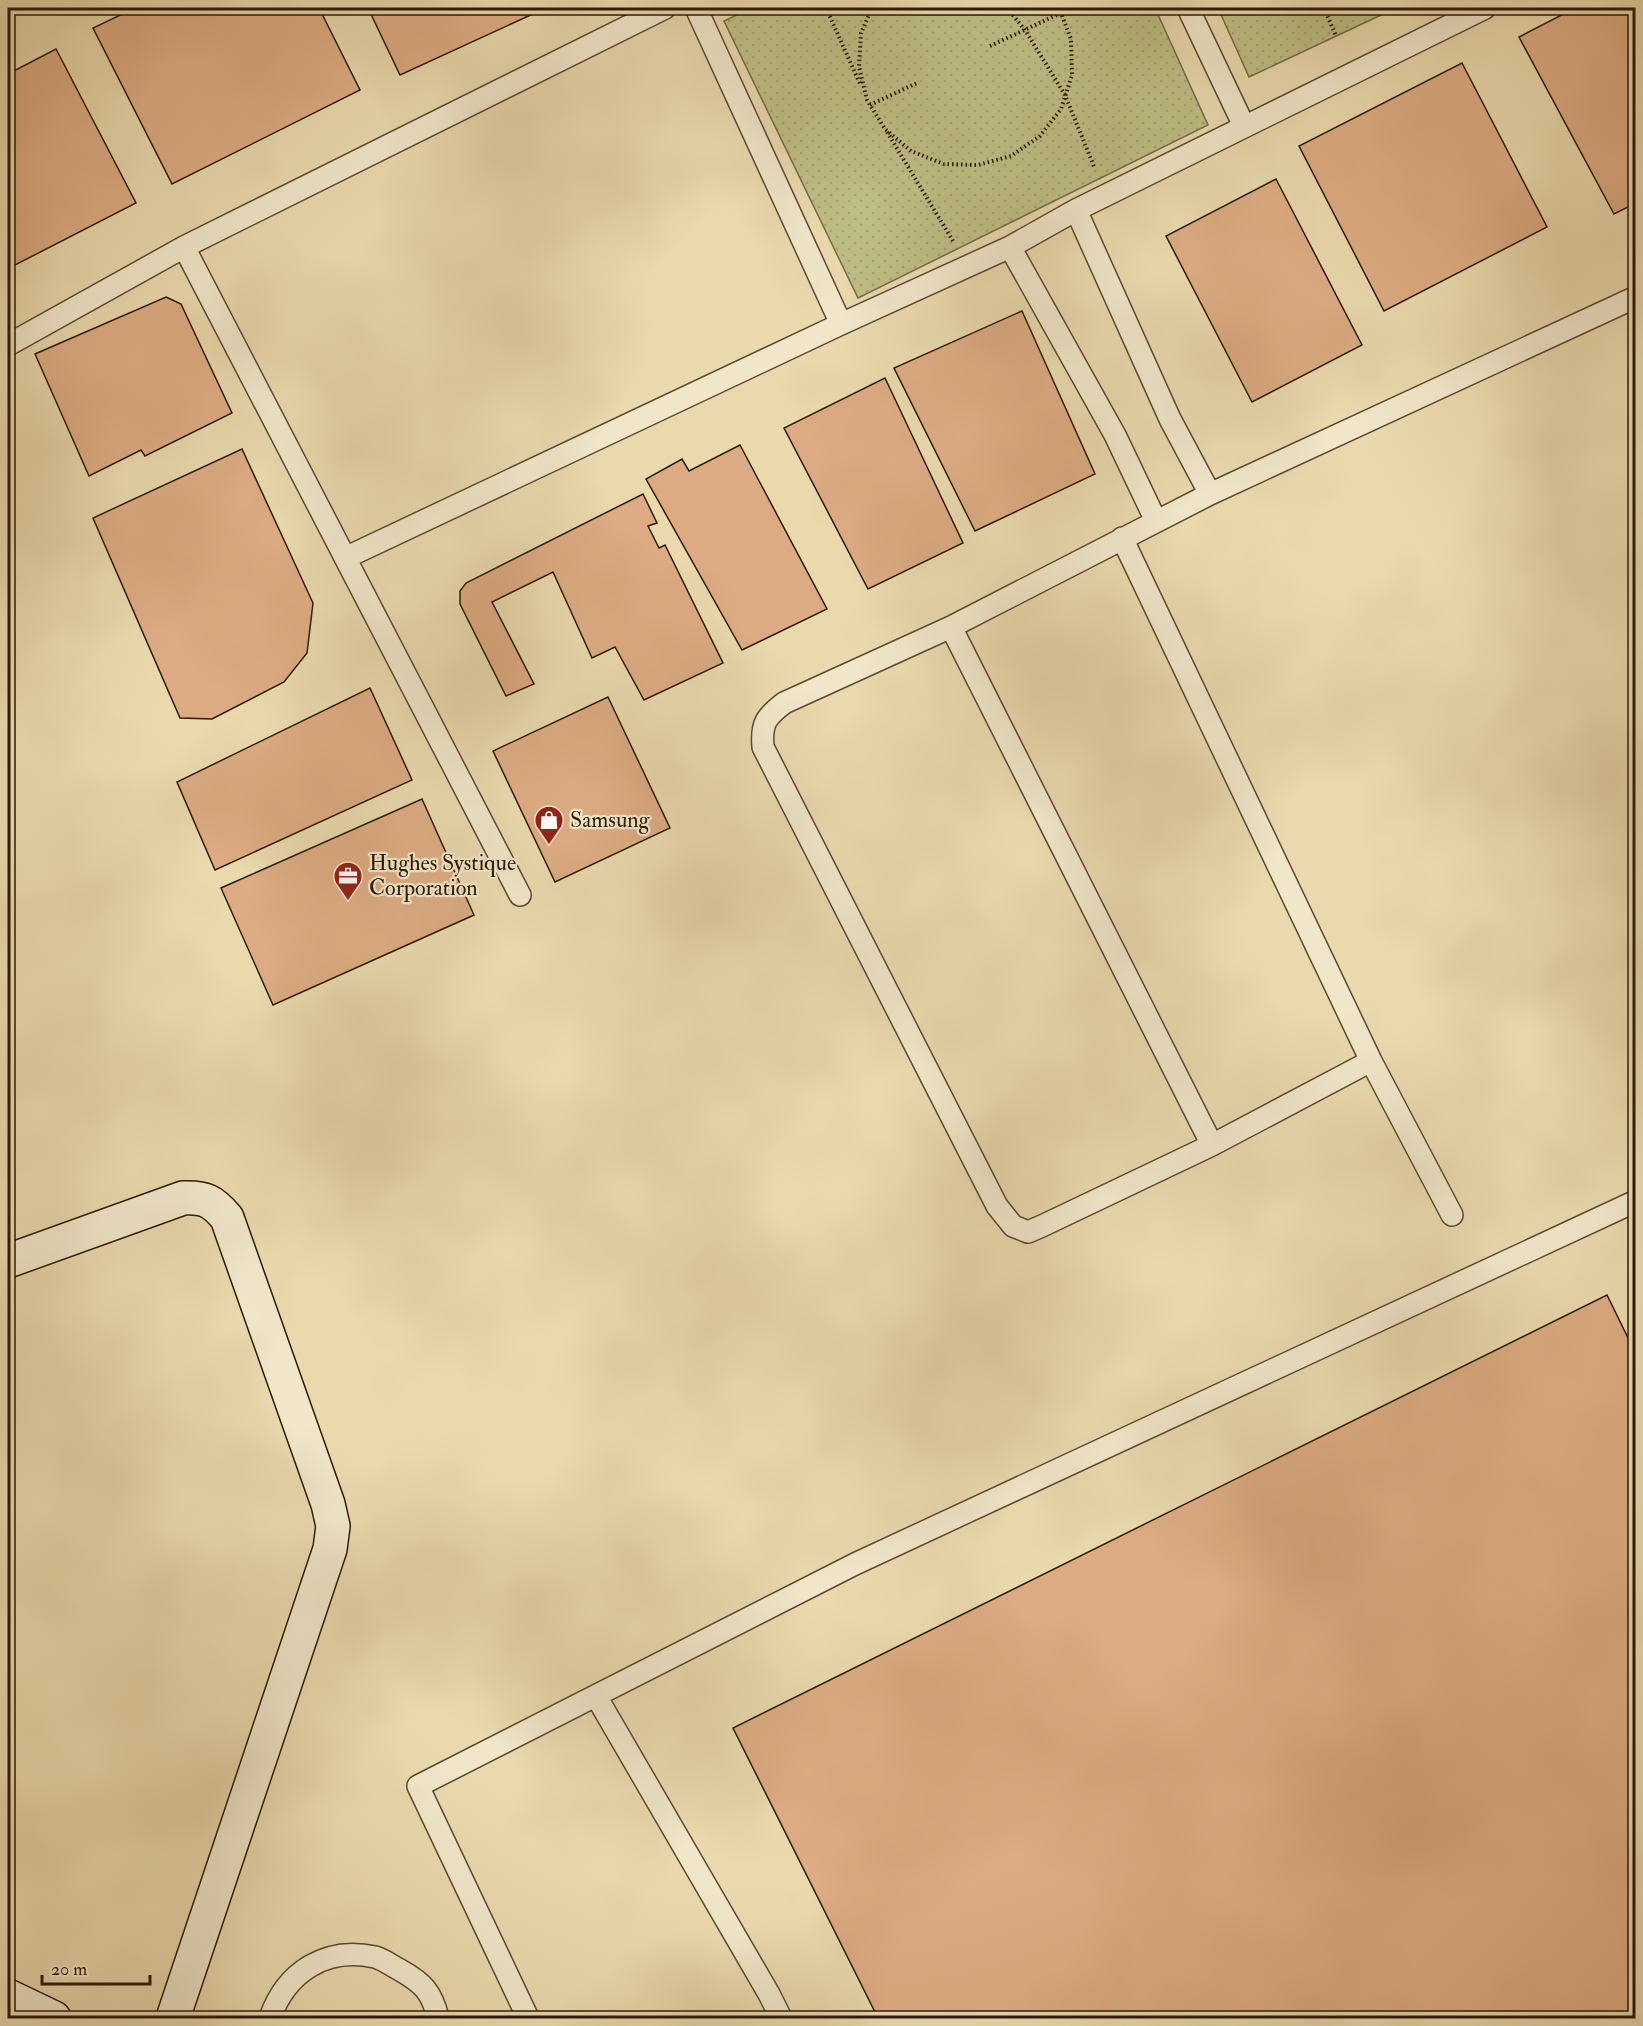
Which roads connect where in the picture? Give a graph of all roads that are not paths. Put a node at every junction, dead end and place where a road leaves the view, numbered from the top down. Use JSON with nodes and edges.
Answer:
{"nodes":[{"id":1,"x":665,"y":8,"type":"edge"},
{"id":2,"x":696,"y":8,"type":"edge"},
{"id":3,"x":1188,"y":8,"type":"edge"},
{"id":4,"x":1485,"y":8,"type":"edge"},
{"id":5,"x":1244,"y":126,"type":"junction"},
{"id":6,"x":1076,"y":210,"type":"junction"},
{"id":7,"x":184,"y":247,"type":"junction"},
{"id":8,"x":1010,"y":247,"type":"junction"},
{"id":9,"x":1635,"y":297,"type":"edge"},
{"id":10,"x":841,"y":324,"type":"junction"},
{"id":11,"x":8,"y":345,"type":"edge"},
{"id":12,"x":1210,"y":494,"type":"junction"},
{"id":13,"x":1156,"y":521,"type":"junction"},
{"id":14,"x":1122,"y":538,"type":"junction"},
{"id":15,"x":345,"y":558,"type":"junction"},
{"id":16,"x":951,"y":627,"type":"junction"},
{"id":17,"x":520,"y":895,"type":"dead end"},
{"id":18,"x":1371,"y":1061,"type":"junction"},
{"id":19,"x":1212,"y":1145,"type":"junction"},
{"id":20,"x":1635,"y":1201,"type":"edge"},
{"id":21,"x":1452,"y":1215,"type":"dead end"},
{"id":22,"x":8,"y":1261,"type":"edge"},
{"id":23,"x":596,"y":1695,"type":"junction"},
{"id":24,"x":8,"y":1996,"type":"edge"},
{"id":25,"x":54,"y":2019,"type":"edge"},
{"id":26,"x":173,"y":2019,"type":"edge"},
{"id":27,"x":270,"y":2019,"type":"edge"},
{"id":28,"x":438,"y":2019,"type":"edge"},
{"id":29,"x":528,"y":2019,"type":"edge"},
{"id":30,"x":781,"y":2019,"type":"edge"}],
"edges":[{"from":1,"to":7,"type":"lane"},
{"from":2,"to":10,"type":"lane"},
{"from":3,"to":5,"type":"lane"},
{"from":4,"to":5,"type":"lane"},
{"from":5,"to":6,"type":"lane"},
{"from":6,"to":8,"type":"lane"},
{"from":6,"to":12,"type":"lane"},
{"from":7,"to":11,"type":"lane"},
{"from":7,"to":15,"type":"lane"},
{"from":8,"to":10,"type":"lane"},
{"from":8,"to":13,"type":"lane"},
{"from":9,"to":12,"type":"lane"},
{"from":10,"to":15,"type":"lane"},
{"from":12,"to":13,"type":"lane"},
{"from":13,"to":14,"type":"lane"},
{"from":14,"to":16,"type":"lane"},
{"from":14,"to":18,"type":"lane"},
{"from":15,"to":17,"type":"lane"},
{"from":16,"to":19,"type":"lane"},
{"from":16,"to":19,"type":"lane"},
{"from":18,"to":19,"type":"lane"},
{"from":18,"to":21,"type":"lane"},
{"from":20,"to":23,"type":"lane"},
{"from":22,"to":26,"type":"street"},
{"from":23,"to":29,"type":"lane"},
{"from":23,"to":30,"type":"lane"},
{"from":24,"to":25,"type":"street"},
{"from":27,"to":28,"type":"lane"}]}
